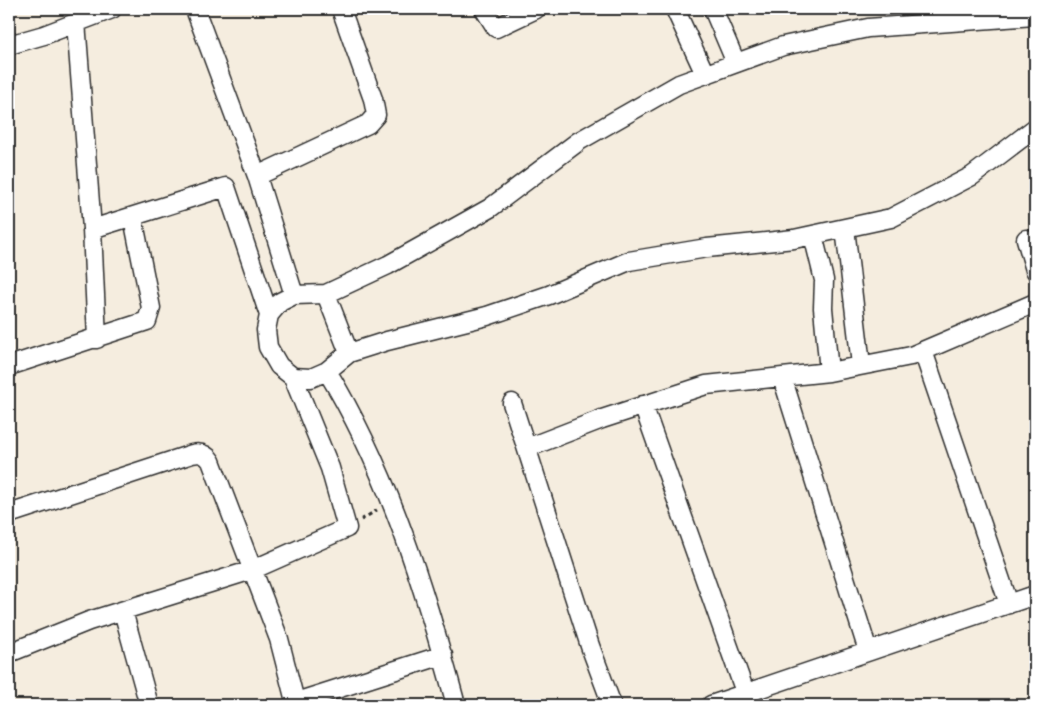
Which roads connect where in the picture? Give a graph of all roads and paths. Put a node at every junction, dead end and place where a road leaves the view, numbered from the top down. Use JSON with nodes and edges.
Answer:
{"nodes":[{"id":1,"x":112,"y":9,"type":"edge"},
{"id":2,"x":194,"y":9,"type":"edge"},
{"id":3,"x":341,"y":9,"type":"edge"},
{"id":4,"x":484,"y":9,"type":"edge"},
{"id":5,"x":536,"y":9,"type":"edge"},
{"id":6,"x":675,"y":9,"type":"edge"},
{"id":7,"x":713,"y":9,"type":"edge"},
{"id":8,"x":1035,"y":16,"type":"edge"},
{"id":9,"x":76,"y":22,"type":"junction"},
{"id":10,"x":9,"y":45,"type":"edge"},
{"id":11,"x":736,"y":63,"type":"junction"},
{"id":12,"x":706,"y":74,"type":"junction"},
{"id":13,"x":1035,"y":128,"type":"edge"},
{"id":14,"x":257,"y":176,"type":"junction"},
{"id":15,"x":133,"y":218,"type":"junction"},
{"id":16,"x":845,"y":228,"type":"junction"},
{"id":17,"x":92,"y":229,"type":"junction"},
{"id":18,"x":813,"y":235,"type":"junction"},
{"id":19,"x":1026,"y":239,"type":"dead end"},
{"id":20,"x":1035,"y":270,"type":"edge"},
{"id":21,"x":326,"y":294,"type":"junction"},
{"id":22,"x":294,"y":295,"type":"junction"},
{"id":23,"x":1035,"y":303,"type":"edge"},
{"id":24,"x":269,"y":315,"type":"junction"},
{"id":25,"x":97,"y":339,"type":"junction"},
{"id":26,"x":923,"y":351,"type":"junction"},
{"id":27,"x":350,"y":353,"type":"junction"},
{"id":28,"x":861,"y":365,"type":"junction"},
{"id":29,"x":9,"y":366,"type":"edge"},
{"id":30,"x":326,"y":371,"type":"junction"},
{"id":31,"x":829,"y":372,"type":"junction"},
{"id":32,"x":782,"y":377,"type":"junction"},
{"id":33,"x":293,"y":378,"type":"junction"},
{"id":34,"x":512,"y":403,"type":"dead end"},
{"id":35,"x":643,"y":405,"type":"junction"},
{"id":36,"x":527,"y":448,"type":"junction"},
{"id":37,"x":391,"y":502,"type":"junction"},
{"id":38,"x":9,"y":514,"type":"edge"},
{"id":39,"x":347,"y":528,"type":"junction"},
{"id":40,"x":252,"y":570,"type":"junction"},
{"id":41,"x":1035,"y":595,"type":"edge"},
{"id":42,"x":1009,"y":604,"type":"junction"},
{"id":43,"x":123,"y":611,"type":"junction"},
{"id":44,"x":868,"y":651,"type":"junction"},
{"id":45,"x":9,"y":653,"type":"edge"},
{"id":46,"x":442,"y":655,"type":"junction"},
{"id":47,"x":745,"y":692,"type":"junction"},
{"id":48,"x":296,"y":704,"type":"edge"},
{"id":49,"x":149,"y":705,"type":"edge"},
{"id":50,"x":456,"y":705,"type":"edge"},
{"id":51,"x":612,"y":705,"type":"edge"},
{"id":52,"x":711,"y":705,"type":"edge"}],
"edges":[{"from":1,"to":9,"type":"street"},
{"from":2,"to":14,"type":"street"},
{"from":3,"to":14,"type":"street"},
{"from":4,"to":5,"type":"street"},
{"from":6,"to":12,"type":"street"},
{"from":7,"to":11,"type":"street"},
{"from":8,"to":11,"type":"street"},
{"from":9,"to":10,"type":"street"},
{"from":9,"to":17,"type":"street"},
{"from":11,"to":12,"type":"street"},
{"from":12,"to":21,"type":"street"},
{"from":13,"to":16,"type":"street"},
{"from":14,"to":22,"type":"street"},
{"from":15,"to":17,"type":"street"},
{"from":15,"to":24,"type":"street"},
{"from":15,"to":25,"type":"street"},
{"from":16,"to":18,"type":"street"},
{"from":16,"to":28,"type":"street"},
{"from":17,"to":25,"type":"street"},
{"from":18,"to":27,"type":"street"},
{"from":18,"to":31,"type":"street"},
{"from":19,"to":20,"type":"street"},
{"from":21,"to":22,"type":"street"},
{"from":21,"to":27,"type":"street"},
{"from":22,"to":24,"type":"street"},
{"from":23,"to":26,"type":"street"},
{"from":24,"to":33,"type":"street"},
{"from":25,"to":29,"type":"street"},
{"from":26,"to":28,"type":"street"},
{"from":26,"to":42,"type":"street"},
{"from":27,"to":30,"type":"street"},
{"from":28,"to":31,"type":"street"},
{"from":30,"to":33,"type":"street"},
{"from":30,"to":37,"type":"street"},
{"from":31,"to":32,"type":"street"},
{"from":32,"to":35,"type":"street"},
{"from":32,"to":44,"type":"street"},
{"from":33,"to":39,"type":"street"},
{"from":34,"to":36,"type":"street"},
{"from":35,"to":36,"type":"street"},
{"from":35,"to":47,"type":"street"},
{"from":36,"to":51,"type":"street"},
{"from":37,"to":39,"type":"path"},
{"from":37,"to":46,"type":"street"},
{"from":38,"to":40,"type":"street"},
{"from":39,"to":40,"type":"street"},
{"from":40,"to":43,"type":"street"},
{"from":40,"to":48,"type":"street"},
{"from":41,"to":42,"type":"street"},
{"from":42,"to":44,"type":"street"},
{"from":43,"to":45,"type":"street"},
{"from":43,"to":49,"type":"street"},
{"from":44,"to":47,"type":"street"},
{"from":46,"to":48,"type":"street"},
{"from":46,"to":50,"type":"street"},
{"from":47,"to":52,"type":"street"}]}
